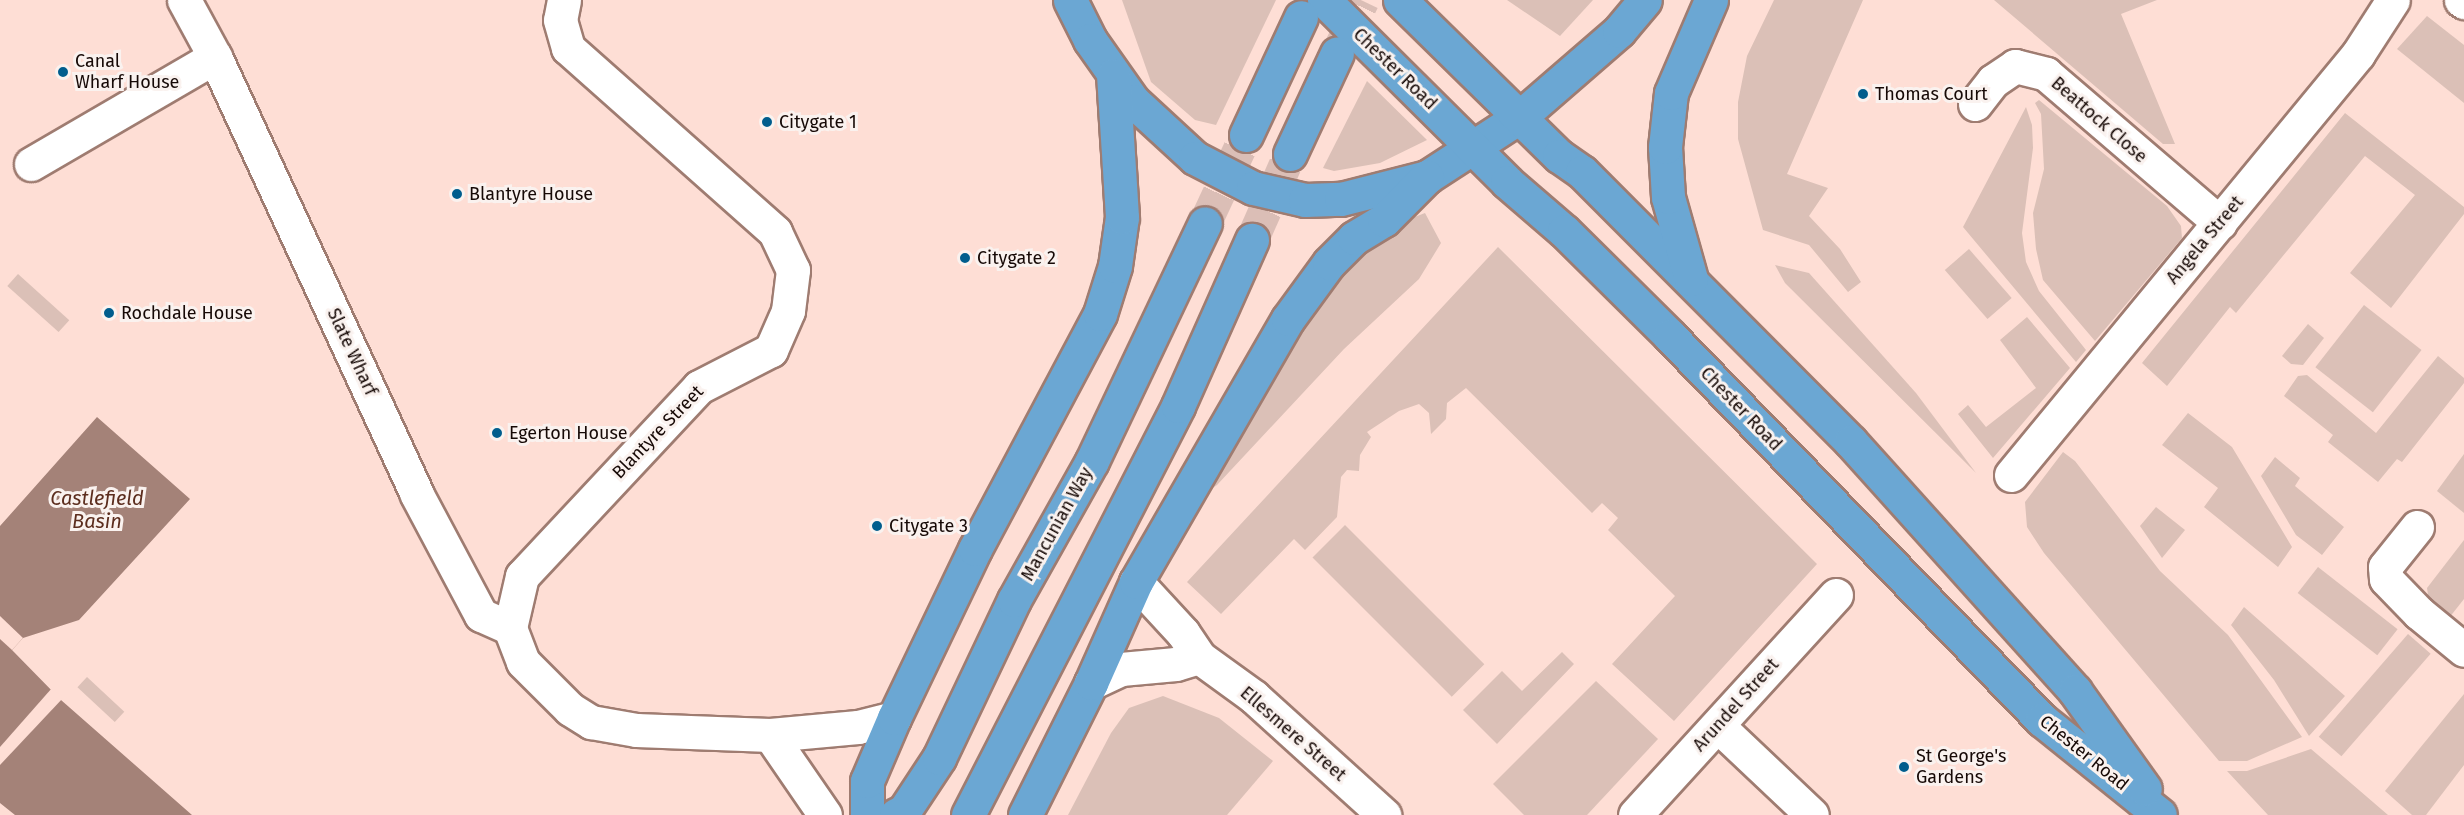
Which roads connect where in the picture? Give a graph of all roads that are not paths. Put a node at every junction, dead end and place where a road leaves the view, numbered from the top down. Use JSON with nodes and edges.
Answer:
{"nodes":[{"id":1,"x":184,"y":0,"type":"edge"},
{"id":2,"x":564,"y":0,"type":"edge"},
{"id":3,"x":1070,"y":0,"type":"edge"},
{"id":4,"x":1400,"y":0,"type":"edge"},
{"id":5,"x":1645,"y":0,"type":"edge"},
{"id":6,"x":1711,"y":0,"type":"edge"},
{"id":7,"x":2393,"y":0,"type":"edge"},
{"id":8,"x":1312,"y":9,"type":"edge"},
{"id":9,"x":1337,"y":53,"type":"tunnel mouth"},
{"id":10,"x":215,"y":57,"type":"junction"},
{"id":11,"x":1113,"y":75,"type":"junction"},
{"id":12,"x":1975,"y":104,"type":"dead end"},
{"id":13,"x":1521,"y":116,"type":"junction"},
{"id":14,"x":1245,"y":135,"type":"tunnel mouth"},
{"id":15,"x":1474,"y":146,"type":"junction"},
{"id":16,"x":1290,"y":154,"type":"tunnel mouth"},
{"id":17,"x":31,"y":164,"type":"dead end"},
{"id":18,"x":1427,"y":177,"type":"junction"},
{"id":19,"x":2220,"y":223,"type":"junction"},
{"id":20,"x":1205,"y":224,"type":"tunnel mouth"},
{"id":21,"x":1252,"y":240,"type":"tunnel mouth"},
{"id":22,"x":1692,"y":284,"type":"junction"},
{"id":23,"x":2011,"y":476,"type":"dead end"},
{"id":24,"x":2417,"y":527,"type":"dead end"},
{"id":25,"x":1136,"y":582,"type":"junction"},
{"id":26,"x":1836,"y":595,"type":"dead end"},
{"id":27,"x":510,"y":628,"type":"junction"},
{"id":28,"x":2464,"y":650,"type":"edge"},
{"id":29,"x":1199,"y":657,"type":"junction"},
{"id":30,"x":1091,"y":683,"type":"junction"},
{"id":31,"x":894,"y":718,"type":"junction"},
{"id":32,"x":1718,"y":726,"type":"junction"},
{"id":33,"x":770,"y":735,"type":"junction"},
{"id":34,"x":825,"y":815,"type":"edge"},
{"id":35,"x":867,"y":815,"type":"edge"},
{"id":36,"x":896,"y":815,"type":"edge"},
{"id":37,"x":968,"y":815,"type":"edge"},
{"id":38,"x":1025,"y":815,"type":"edge"},
{"id":39,"x":1384,"y":815,"type":"edge"},
{"id":40,"x":1635,"y":815,"type":"edge"},
{"id":41,"x":1812,"y":815,"type":"edge"},
{"id":42,"x":2162,"y":815,"type":"edge"}],
"edges":[{"from":1,"to":10,"type":"street","name":"Slate Wharf"},
{"from":2,"to":27,"type":"street","name":"Blantyre Street"},
{"from":3,"to":11,"type":"highway"},
{"from":4,"to":13,"type":"highway","name":"Chester Road"},
{"from":5,"to":13,"type":"highway"},
{"from":6,"to":22,"type":"highway","name":"Chester Road"},
{"from":7,"to":19,"type":"street","name":"Angela Street"},
{"from":8,"to":14,"type":"highway"},
{"from":8,"to":15,"type":"highway","name":"Chester Road"},
{"from":9,"to":16,"type":"highway"},
{"from":10,"to":17,"type":"street"},
{"from":10,"to":27,"type":"street","name":"Slate Wharf"},
{"from":11,"to":18,"type":"highway"},
{"from":11,"to":31,"type":"highway"},
{"from":12,"to":19,"type":"street","name":"Beattock Close"},
{"from":13,"to":15,"type":"highway"},
{"from":13,"to":22,"type":"highway","name":"Chester Road"},
{"from":15,"to":18,"type":"highway"},
{"from":15,"to":42,"type":"highway","name":"Chester Road"},
{"from":18,"to":25,"type":"highway"},
{"from":19,"to":23,"type":"street","name":"Angela Street"},
{"from":20,"to":36,"type":"highway","name":"Mancunian Way"},
{"from":21,"to":37,"type":"highway"},
{"from":22,"to":42,"type":"highway","name":"Chester Road"},
{"from":24,"to":28,"type":"street"},
{"from":25,"to":29,"type":"street","name":"Ellesmere Street"},
{"from":25,"to":30,"type":"highway"},
{"from":26,"to":32,"type":"street","name":"Arundel Street"},
{"from":27,"to":33,"type":"street"},
{"from":29,"to":30,"type":"street"},
{"from":29,"to":39,"type":"street","name":"Ellesmere Street"},
{"from":30,"to":38,"type":"highway"},
{"from":31,"to":33,"type":"street"},
{"from":31,"to":35,"type":"highway"},
{"from":32,"to":40,"type":"street","name":"Arundel Street"},
{"from":32,"to":41,"type":"street"},
{"from":33,"to":34,"type":"street"}]}
